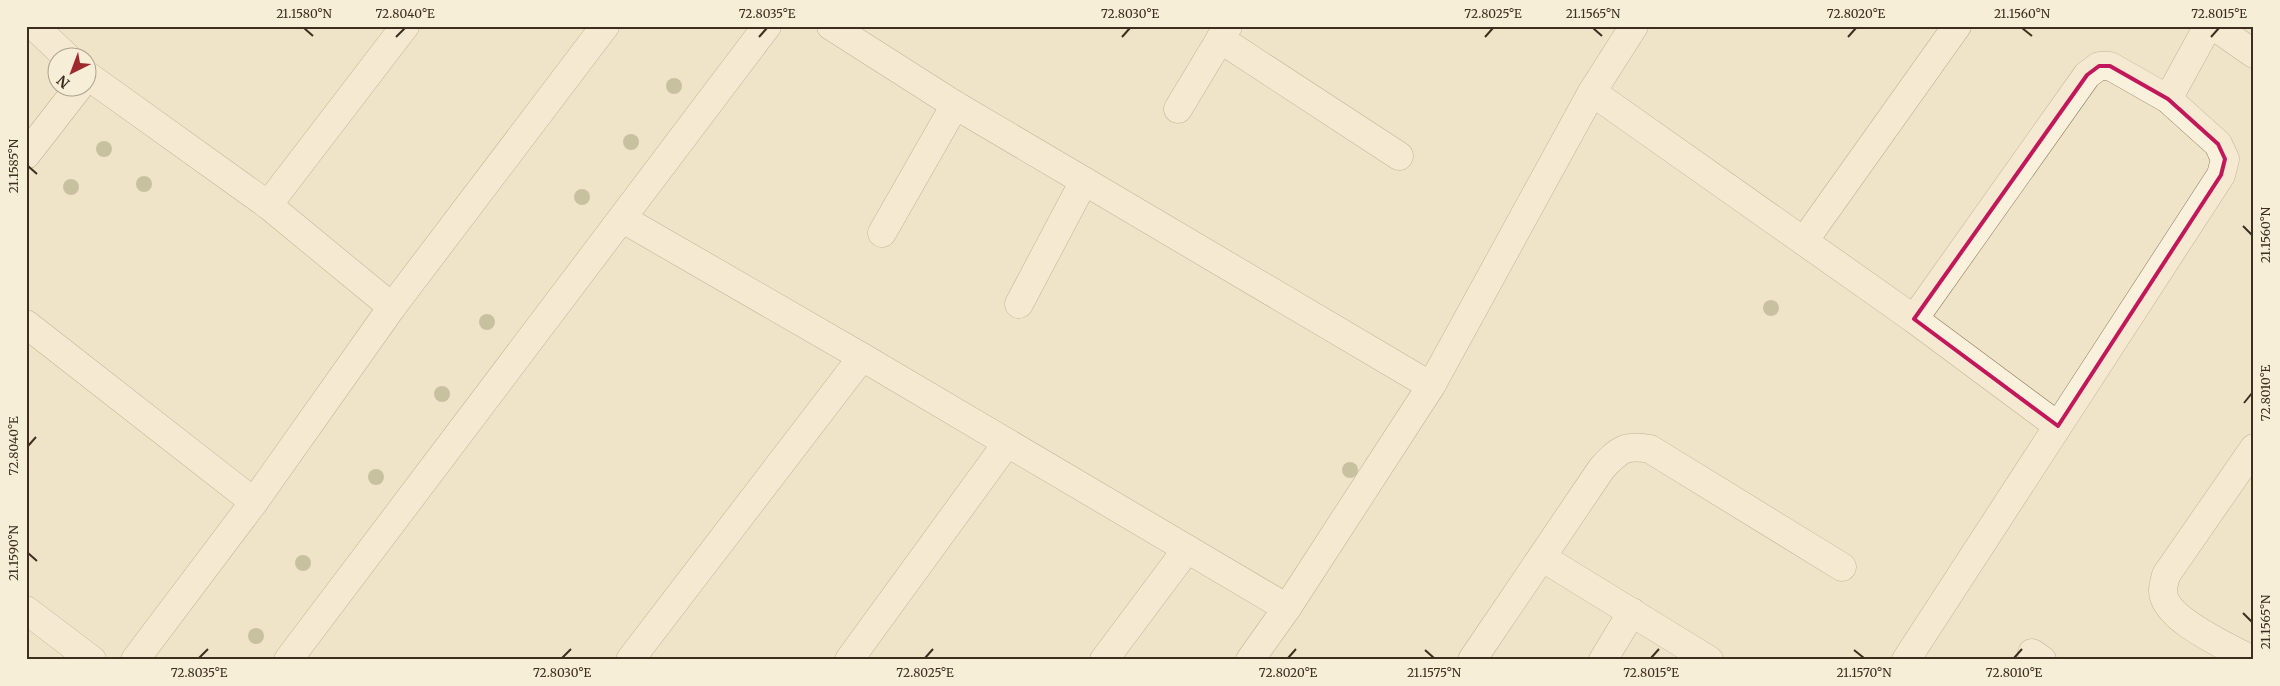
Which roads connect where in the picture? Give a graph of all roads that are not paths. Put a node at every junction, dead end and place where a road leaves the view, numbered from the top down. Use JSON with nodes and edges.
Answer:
{"nodes":[{"id":1,"x":34,"y":26,"type":"edge"},
{"id":2,"x":405,"y":26,"type":"edge"},
{"id":3,"x":605,"y":26,"type":"edge"},
{"id":4,"x":767,"y":26,"type":"edge"},
{"id":5,"x":832,"y":26,"type":"edge"},
{"id":6,"x":1634,"y":26,"type":"edge"},
{"id":7,"x":1957,"y":26,"type":"edge"},
{"id":8,"x":2208,"y":26,"type":"edge"},
{"id":9,"x":2214,"y":26,"type":"edge"},
{"id":10,"x":1224,"y":33,"type":"edge"},
{"id":11,"x":57,"y":48,"type":"edge"},
{"id":12,"x":2254,"y":54,"type":"edge"},
{"id":13,"x":98,"y":83,"type":"edge"},
{"id":14,"x":1592,"y":92,"type":"junction"},
{"id":15,"x":70,"y":98,"type":"edge"},
{"id":16,"x":2168,"y":98,"type":"junction"},
{"id":17,"x":955,"y":105,"type":"junction"},
{"id":18,"x":1178,"y":109,"type":"dead end"},
{"id":19,"x":26,"y":155,"type":"edge"},
{"id":20,"x":1398,"y":156,"type":"dead end"},
{"id":21,"x":1084,"y":182,"type":"junction"},
{"id":22,"x":268,"y":205,"type":"junction"},
{"id":23,"x":623,"y":219,"type":"junction"},
{"id":24,"x":882,"y":233,"type":"dead end"},
{"id":25,"x":1804,"y":242,"type":"junction"},
{"id":26,"x":1019,"y":304,"type":"dead end"},
{"id":27,"x":392,"y":307,"type":"junction"},
{"id":28,"x":1914,"y":319,"type":"junction"},
{"id":29,"x":26,"y":324,"type":"edge"},
{"id":30,"x":862,"y":357,"type":"junction"},
{"id":31,"x":1431,"y":386,"type":"junction"},
{"id":32,"x":2058,"y":426,"type":"junction"},
{"id":33,"x":1007,"y":443,"type":"junction"},
{"id":34,"x":2254,"y":448,"type":"edge"},
{"id":35,"x":254,"y":502,"type":"junction"},
{"id":36,"x":1187,"y":549,"type":"junction"},
{"id":37,"x":1543,"y":558,"type":"junction"},
{"id":38,"x":1842,"y":567,"type":"dead end"},
{"id":39,"x":1287,"y":608,"type":"junction"},
{"id":40,"x":26,"y":610,"type":"edge"},
{"id":41,"x":1632,"y":612,"type":"junction"},
{"id":42,"x":92,"y":660,"type":"edge"},
{"id":43,"x":135,"y":660,"type":"edge"},
{"id":44,"x":288,"y":660,"type":"edge"},
{"id":45,"x":630,"y":660,"type":"edge"},
{"id":46,"x":849,"y":660,"type":"edge"},
{"id":47,"x":1104,"y":660,"type":"edge"},
{"id":48,"x":1250,"y":660,"type":"edge"},
{"id":49,"x":1472,"y":660,"type":"edge"},
{"id":50,"x":1603,"y":660,"type":"edge"},
{"id":51,"x":1709,"y":660,"type":"edge"},
{"id":52,"x":1906,"y":660,"type":"edge"},
{"id":53,"x":2252,"y":660,"type":"edge"}],
"edges":[{"from":1,"to":11,"type":"street"},
{"from":2,"to":22,"type":"street"},
{"from":3,"to":27,"type":"street"},
{"from":4,"to":23,"type":"street"},
{"from":5,"to":17,"type":"street"},
{"from":6,"to":14,"type":"street"},
{"from":7,"to":25,"type":"street"},
{"from":8,"to":16,"type":"street"},
{"from":9,"to":12,"type":"street"},
{"from":10,"to":18,"type":"street"},
{"from":10,"to":20,"type":"street"},
{"from":13,"to":22,"type":"street"},
{"from":14,"to":25,"type":"street"},
{"from":14,"to":31,"type":"street"},
{"from":15,"to":19,"type":"street"},
{"from":16,"to":28,"type":"street"},
{"from":16,"to":32,"type":"street"},
{"from":17,"to":21,"type":"street"},
{"from":17,"to":24,"type":"street"},
{"from":21,"to":26,"type":"street"},
{"from":21,"to":31,"type":"street"},
{"from":22,"to":27,"type":"street"},
{"from":23,"to":30,"type":"street"},
{"from":23,"to":44,"type":"street"},
{"from":25,"to":28,"type":"street"},
{"from":27,"to":35,"type":"street"},
{"from":28,"to":32,"type":"street"},
{"from":29,"to":35,"type":"street"},
{"from":30,"to":33,"type":"street"},
{"from":30,"to":45,"type":"street"},
{"from":31,"to":39,"type":"street"},
{"from":32,"to":52,"type":"street"},
{"from":33,"to":36,"type":"street"},
{"from":33,"to":46,"type":"street"},
{"from":34,"to":53,"type":"street"},
{"from":35,"to":43,"type":"street"},
{"from":36,"to":39,"type":"street"},
{"from":36,"to":47,"type":"street"},
{"from":37,"to":38,"type":"street"},
{"from":37,"to":41,"type":"street"},
{"from":37,"to":49,"type":"street"},
{"from":39,"to":48,"type":"street"},
{"from":40,"to":42,"type":"street"},
{"from":41,"to":50,"type":"street"},
{"from":41,"to":51,"type":"street"}]}
